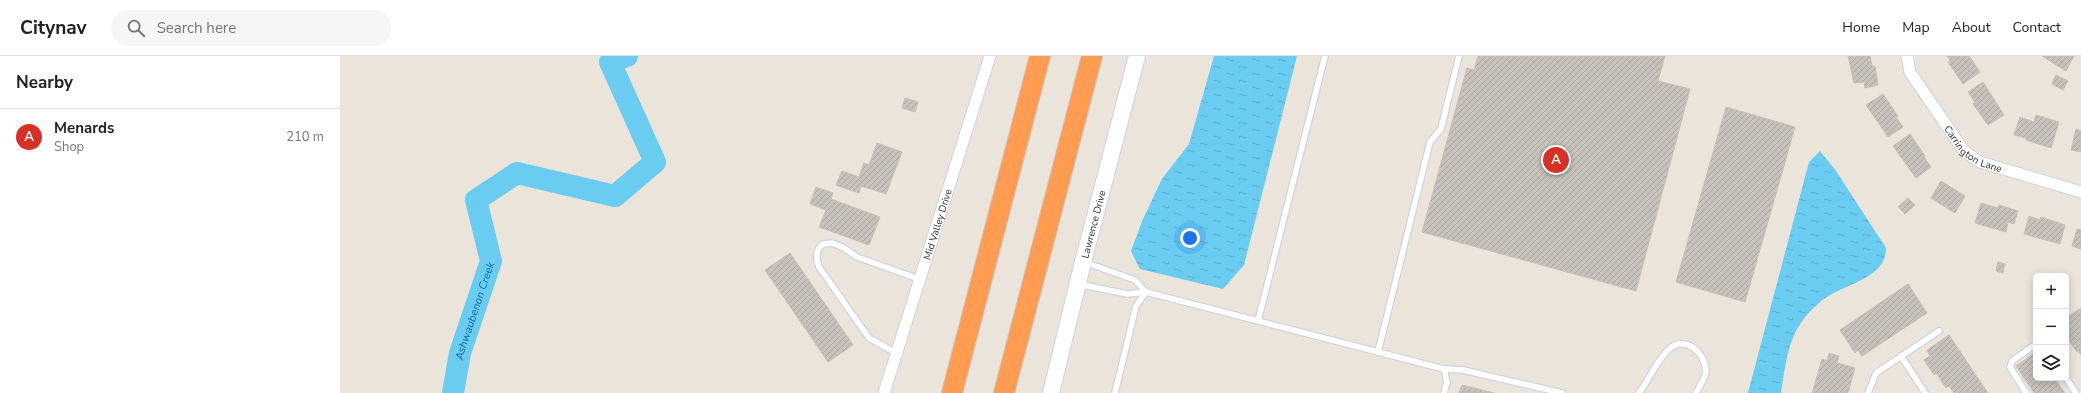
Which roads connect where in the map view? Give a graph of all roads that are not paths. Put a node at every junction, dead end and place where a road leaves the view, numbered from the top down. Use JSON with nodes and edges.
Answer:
{"nodes":[{"id":1,"x":990,"y":56,"type":"edge"},
{"id":2,"x":1040,"y":56,"type":"edge"},
{"id":3,"x":1092,"y":56,"type":"edge"},
{"id":4,"x":1137,"y":56,"type":"edge"},
{"id":5,"x":1325,"y":56,"type":"edge"},
{"id":6,"x":1459,"y":56,"type":"edge"},
{"id":7,"x":1907,"y":56,"type":"edge"},
{"id":8,"x":2081,"y":192,"type":"edge"},
{"id":9,"x":1082,"y":262,"type":"junction"},
{"id":10,"x":919,"y":279,"type":"junction"},
{"id":11,"x":1078,"y":284,"type":"junction"},
{"id":12,"x":1146,"y":292,"type":"junction"},
{"id":13,"x":1258,"y":321,"type":"junction"},
{"id":14,"x":1938,"y":331,"type":"dead end"},
{"id":15,"x":2035,"y":345,"type":"edge"},
{"id":16,"x":1378,"y":352,"type":"junction"},
{"id":17,"x":896,"y":353,"type":"junction"},
{"id":18,"x":1902,"y":356,"type":"junction"},
{"id":19,"x":1444,"y":369,"type":"junction"},
{"id":20,"x":2068,"y":381,"type":"edge"},
{"id":21,"x":884,"y":393,"type":"edge"},
{"id":22,"x":952,"y":393,"type":"edge"},
{"id":23,"x":1004,"y":393,"type":"edge"},
{"id":24,"x":1051,"y":393,"type":"edge"},
{"id":25,"x":1115,"y":393,"type":"edge"},
{"id":26,"x":1444,"y":393,"type":"edge"},
{"id":27,"x":1562,"y":393,"type":"edge"},
{"id":28,"x":1638,"y":393,"type":"edge"},
{"id":29,"x":1696,"y":393,"type":"edge"},
{"id":30,"x":1868,"y":393,"type":"edge"},
{"id":31,"x":1925,"y":393,"type":"edge"},
{"id":32,"x":2026,"y":393,"type":"edge"},
{"id":33,"x":2076,"y":393,"type":"edge"}],
"edges":[{"from":1,"to":10,"type":"street","name":"Mid Valley Drive"},
{"from":2,"to":22,"type":"highway"},
{"from":3,"to":23,"type":"highway"},
{"from":4,"to":9,"type":"main road","name":"Lawrence Drive"},
{"from":5,"to":13,"type":"lane"},
{"from":6,"to":16,"type":"lane"},
{"from":7,"to":8,"type":"street","name":"Carrington Lane"},
{"from":9,"to":11,"type":"main road","name":"Lawrence Drive"},
{"from":9,"to":12,"type":"lane"},
{"from":10,"to":17,"type":"street","name":"Mid Valley Drive"},
{"from":10,"to":17,"type":"lane"},
{"from":11,"to":12,"type":"lane"},
{"from":11,"to":24,"type":"main road","name":"Lawrence Drive"},
{"from":12,"to":13,"type":"lane"},
{"from":12,"to":25,"type":"lane"},
{"from":13,"to":16,"type":"lane"},
{"from":14,"to":18,"type":"lane"},
{"from":15,"to":32,"type":"lane"},
{"from":16,"to":19,"type":"lane"},
{"from":17,"to":21,"type":"street","name":"Mid Valley Drive"},
{"from":18,"to":30,"type":"lane"},
{"from":18,"to":31,"type":"lane"},
{"from":19,"to":26,"type":"lane"},
{"from":19,"to":27,"type":"lane"},
{"from":20,"to":33,"type":"lane"},
{"from":28,"to":29,"type":"lane"}]}
